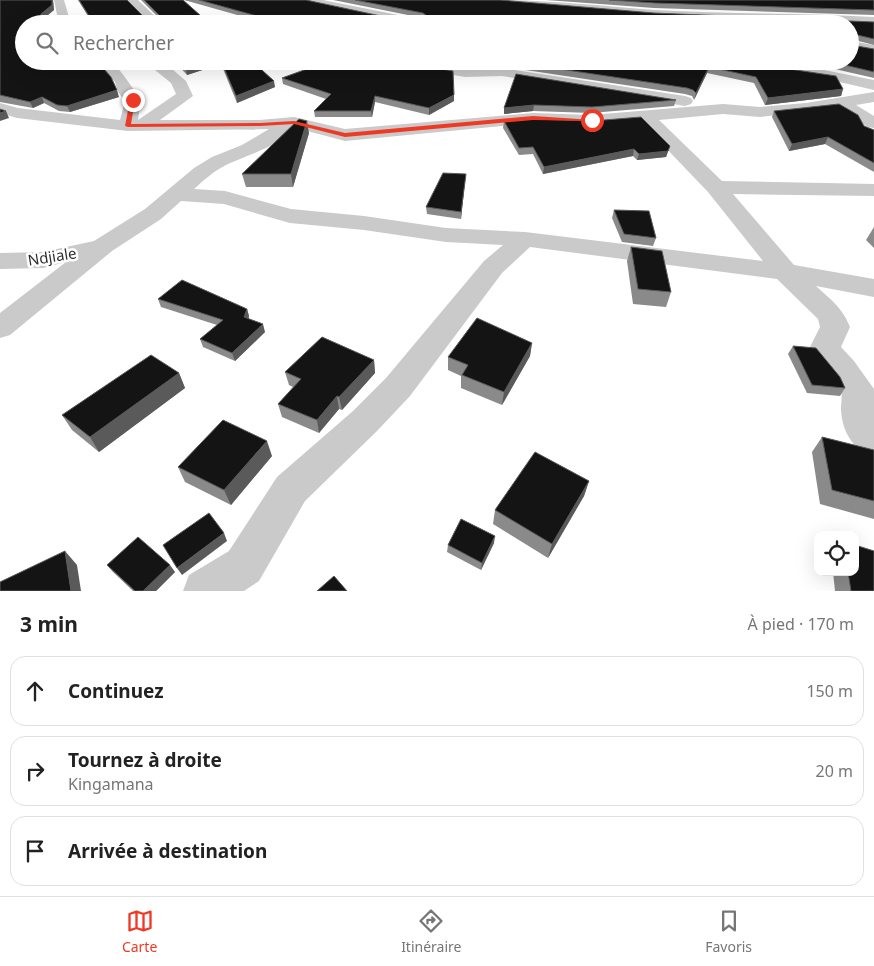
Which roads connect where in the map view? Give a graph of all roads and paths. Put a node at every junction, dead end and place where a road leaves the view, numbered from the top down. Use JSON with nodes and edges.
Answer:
{"nodes":[{"id":1,"x":60,"y":0,"type":"edge"},
{"id":2,"x":132,"y":0,"type":"edge"},
{"id":3,"x":307,"y":0,"type":"edge"},
{"id":4,"x":500,"y":0,"type":"edge"},
{"id":5,"x":566,"y":2,"type":"edge"},
{"id":6,"x":573,"y":14,"type":"edge"},
{"id":7,"x":63,"y":15,"type":"edge"},
{"id":8,"x":148,"y":15,"type":"edge"},
{"id":9,"x":380,"y":15,"type":"edge"},
{"id":10,"x":584,"y":15,"type":"edge"},
{"id":11,"x":695,"y":15,"type":"edge"},
{"id":12,"x":859,"y":20,"type":"edge"},
{"id":13,"x":874,"y":21,"type":"edge"},
{"id":14,"x":859,"y":46,"type":"edge"},
{"id":15,"x":874,"y":49,"type":"edge"},
{"id":16,"x":112,"y":70,"type":"edge"},
{"id":17,"x":163,"y":70,"type":"edge"},
{"id":18,"x":448,"y":70,"type":"edge"},
{"id":19,"x":799,"y":70,"type":"edge"},
{"id":20,"x":874,"y":85,"type":"edge"},
{"id":21,"x":874,"y":97,"type":"edge"},
{"id":22,"x":841,"y":103,"type":"junction"},
{"id":23,"x":0,"y":108,"type":"edge"},
{"id":24,"x":760,"y":112,"type":"junction"},
{"id":25,"x":644,"y":115,"type":"junction"},
{"id":26,"x":294,"y":122,"type":"junction"},
{"id":27,"x":874,"y":123,"type":"edge"},
{"id":28,"x":135,"y":126,"type":"junction"},
{"id":29,"x":716,"y":188,"type":"junction"},
{"id":30,"x":874,"y":190,"type":"edge"},
{"id":31,"x":174,"y":194,"type":"junction"},
{"id":32,"x":525,"y":239,"type":"junction"},
{"id":33,"x":103,"y":246,"type":"junction"},
{"id":34,"x":0,"y":262,"type":"edge"},
{"id":35,"x":785,"y":272,"type":"junction"},
{"id":36,"x":874,"y":288,"type":"edge"},
{"id":37,"x":0,"y":328,"type":"edge"},
{"id":38,"x":871,"y":437,"type":"edge"},
{"id":39,"x":205,"y":591,"type":"edge"}],
"edges":[{"from":1,"to":7,"type":"street"},
{"from":2,"to":8,"type":"street"},
{"from":3,"to":9,"type":"street"},
{"from":4,"to":5,"type":"street"},
{"from":5,"to":11,"type":"street"},
{"from":6,"to":10,"type":"street"},
{"from":12,"to":13,"type":"street"},
{"from":14,"to":15,"type":"street"},
{"from":16,"to":28,"type":"street"},
{"from":17,"to":28,"type":"street"},
{"from":18,"to":24,"type":"street"},
{"from":19,"to":20,"type":"street"},
{"from":21,"to":22,"type":"street"},
{"from":22,"to":24,"type":"street"},
{"from":22,"to":27,"type":"street"},
{"from":23,"to":28,"type":"street"},
{"from":24,"to":25,"type":"street"},
{"from":25,"to":26,"type":"street"},
{"from":25,"to":29,"type":"street"},
{"from":26,"to":28,"type":"street"},
{"from":26,"to":31,"type":"street"},
{"from":29,"to":30,"type":"street"},
{"from":29,"to":35,"type":"street"},
{"from":31,"to":32,"type":"street"},
{"from":31,"to":33,"type":"street"},
{"from":32,"to":35,"type":"street"},
{"from":32,"to":39,"type":"street"},
{"from":33,"to":34,"type":"street","name":"Ndjiale"},
{"from":33,"to":37,"type":"street"},
{"from":35,"to":36,"type":"street"},
{"from":35,"to":38,"type":"street"}]}
